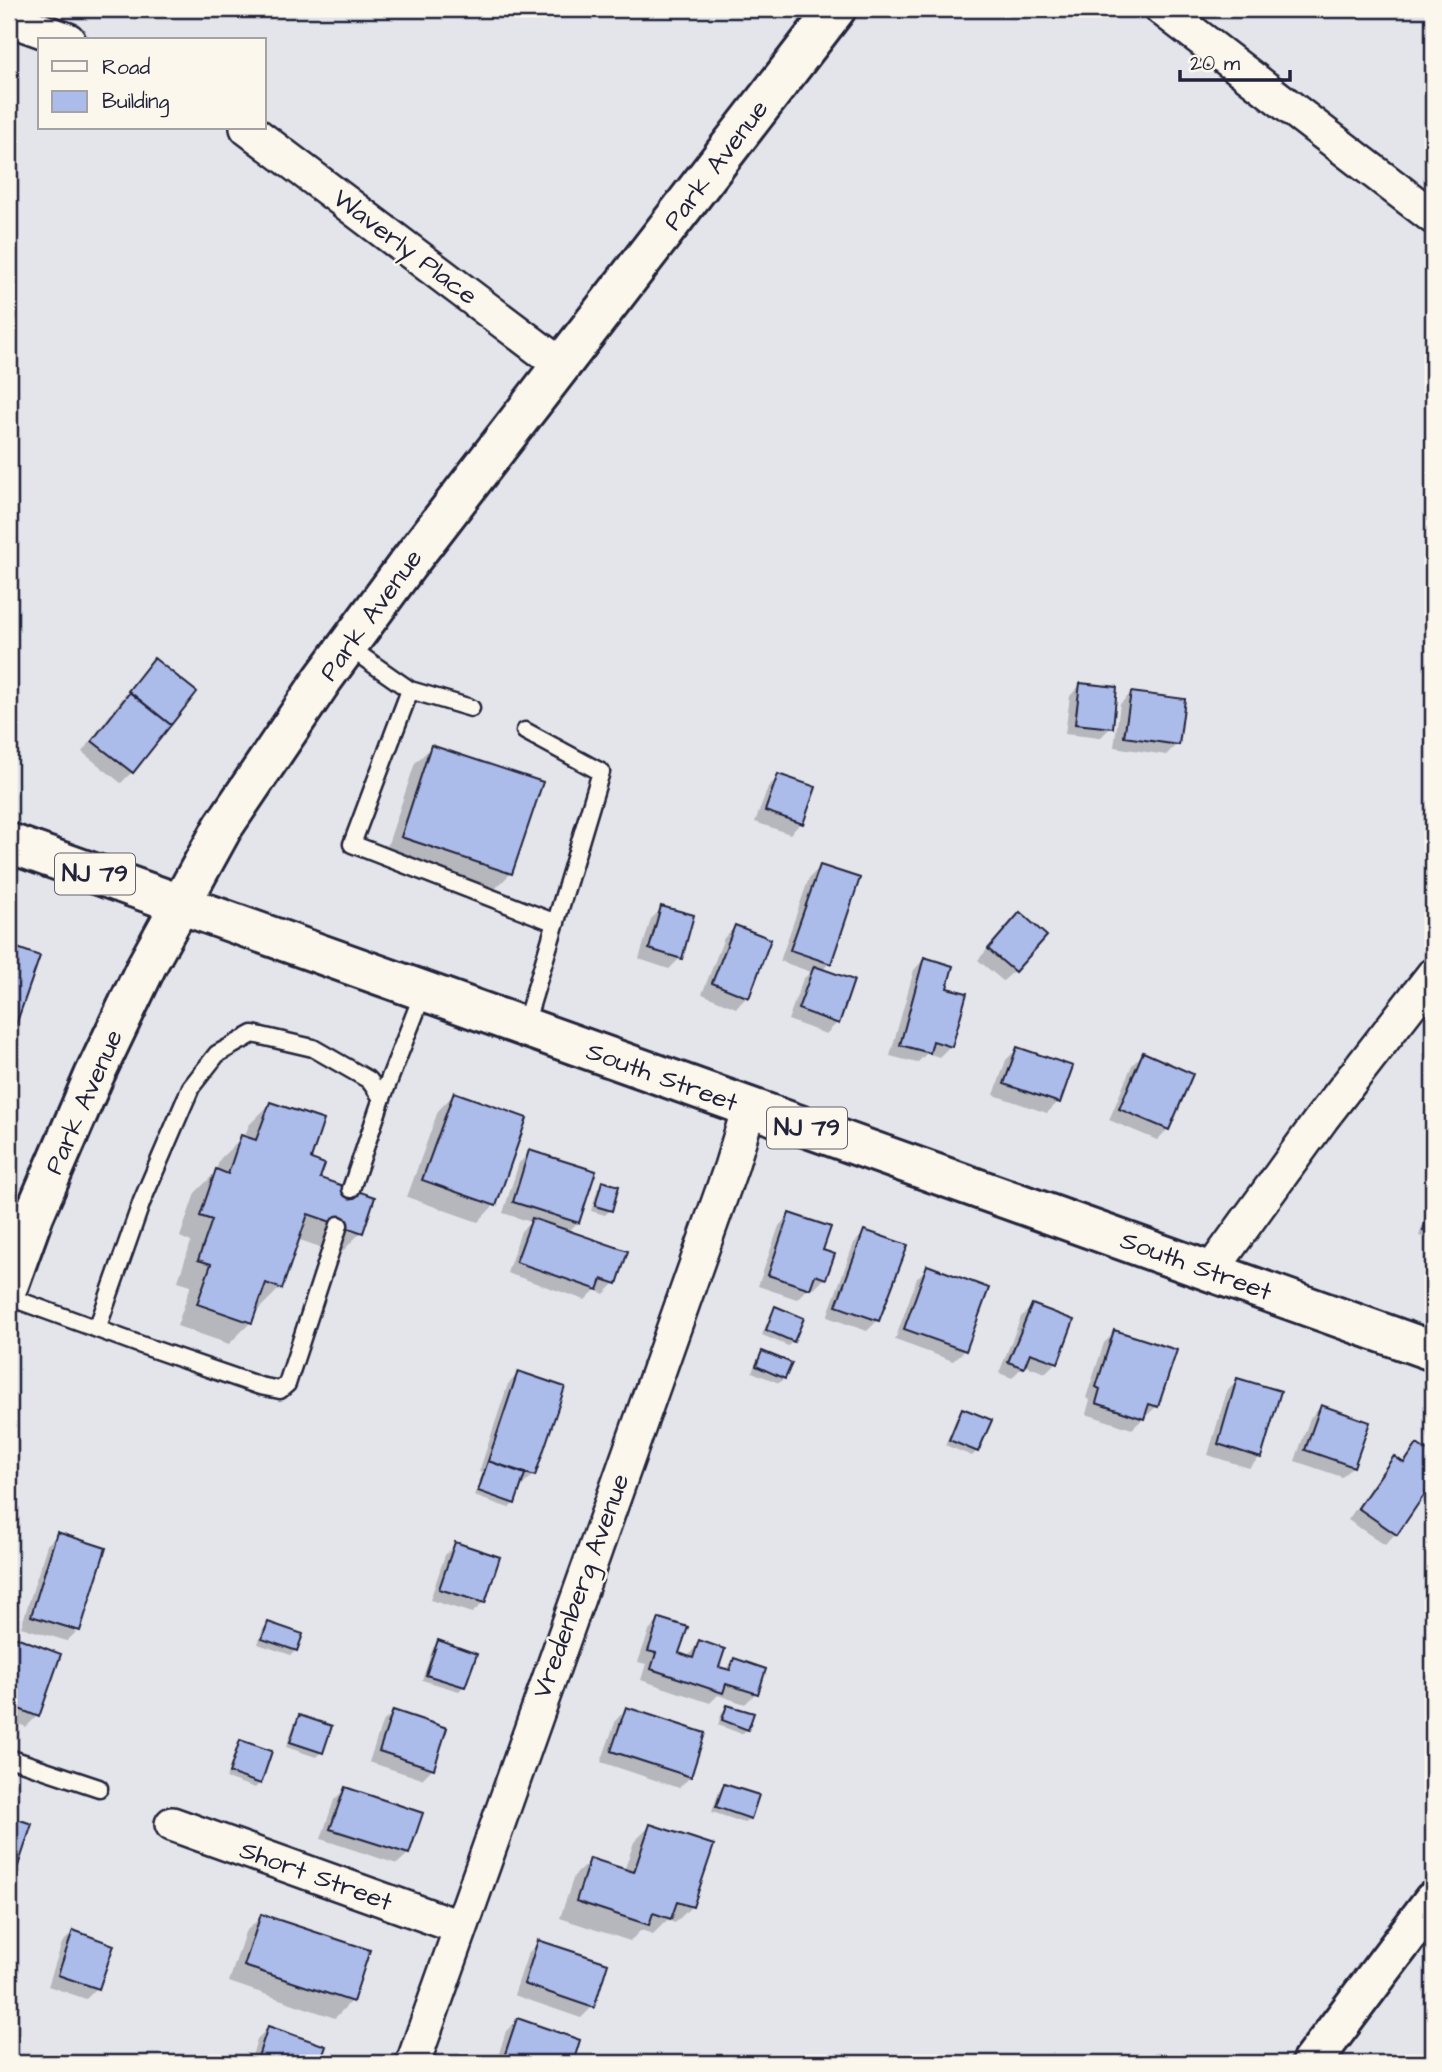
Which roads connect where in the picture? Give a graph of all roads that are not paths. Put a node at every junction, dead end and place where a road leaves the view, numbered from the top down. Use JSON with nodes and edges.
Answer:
{"nodes":[{"id":1,"x":836,"y":9,"type":"edge"},
{"id":2,"x":1162,"y":9,"type":"edge"},
{"id":3,"x":9,"y":19,"type":"edge"},
{"id":4,"x":62,"y":38,"type":"edge"},
{"id":5,"x":250,"y":130,"type":"edge"},
{"id":6,"x":1433,"y":217,"type":"edge"},
{"id":7,"x":562,"y":366,"type":"junction"},
{"id":8,"x":347,"y":646,"type":"junction"},
{"id":9,"x":410,"y":690,"type":"junction"},
{"id":10,"x":471,"y":708,"type":"dead end"},
{"id":11,"x":525,"y":731,"type":"dead end"},
{"id":12,"x":9,"y":843,"type":"edge"},
{"id":13,"x":181,"y":905,"type":"junction"},
{"id":14,"x":556,"y":923,"type":"junction"},
{"id":15,"x":1433,"y":975,"type":"edge"},
{"id":16,"x":424,"y":991,"type":"junction"},
{"id":17,"x":524,"y":1028,"type":"junction"},
{"id":18,"x":382,"y":1098,"type":"junction"},
{"id":19,"x":749,"y":1108,"type":"junction"},
{"id":20,"x":351,"y":1189,"type":"dead end"},
{"id":21,"x":339,"y":1225,"type":"dead end"},
{"id":22,"x":13,"y":1261,"type":"edge"},
{"id":23,"x":1211,"y":1271,"type":"junction"},
{"id":24,"x":9,"y":1297,"type":"edge"},
{"id":25,"x":97,"y":1329,"type":"junction"},
{"id":26,"x":1433,"y":1352,"type":"edge"},
{"id":27,"x":9,"y":1758,"type":"edge"},
{"id":28,"x":99,"y":1788,"type":"dead end"},
{"id":29,"x":172,"y":1824,"type":"dead end"},
{"id":30,"x":1433,"y":1901,"type":"edge"},
{"id":31,"x":459,"y":1927,"type":"junction"},
{"id":32,"x":412,"y":2063,"type":"edge"},
{"id":33,"x":1311,"y":2063,"type":"edge"}],
"edges":[{"from":1,"to":7,"type":"main road","name":"Park Avenue"},
{"from":2,"to":6,"type":"street"},
{"from":3,"to":4,"type":"street"},
{"from":5,"to":7,"type":"street","name":"Waverly Place"},
{"from":7,"to":8,"type":"main road","name":"Park Avenue"},
{"from":8,"to":9,"type":"lane"},
{"from":8,"to":13,"type":"main road","name":"Park Avenue"},
{"from":9,"to":10,"type":"lane"},
{"from":9,"to":14,"type":"lane"},
{"from":11,"to":14,"type":"lane"},
{"from":12,"to":13,"type":"main road","name":"South Street","number":"NJ 79"},
{"from":13,"to":16,"type":"main road","name":"South Street","number":"NJ 79"},
{"from":13,"to":22,"type":"main road","name":"Park Avenue"},
{"from":14,"to":17,"type":"lane"},
{"from":15,"to":23,"type":"street"},
{"from":16,"to":17,"type":"main road","name":"South Street","number":"NJ 79"},
{"from":16,"to":18,"type":"lane"},
{"from":17,"to":19,"type":"main road","name":"South Street","number":"NJ 79"},
{"from":18,"to":20,"type":"lane"},
{"from":18,"to":25,"type":"lane"},
{"from":19,"to":23,"type":"main road","name":"South Street","number":"NJ 79"},
{"from":19,"to":31,"type":"street","name":"Vredenberg Avenue"},
{"from":21,"to":25,"type":"lane"},
{"from":23,"to":26,"type":"main road","name":"South Street","number":"NJ 79"},
{"from":24,"to":25,"type":"lane"},
{"from":27,"to":28,"type":"lane"},
{"from":29,"to":31,"type":"street","name":"Short Street"},
{"from":30,"to":33,"type":"main road"},
{"from":31,"to":32,"type":"street","name":"Vredenberg Avenue"}]}
